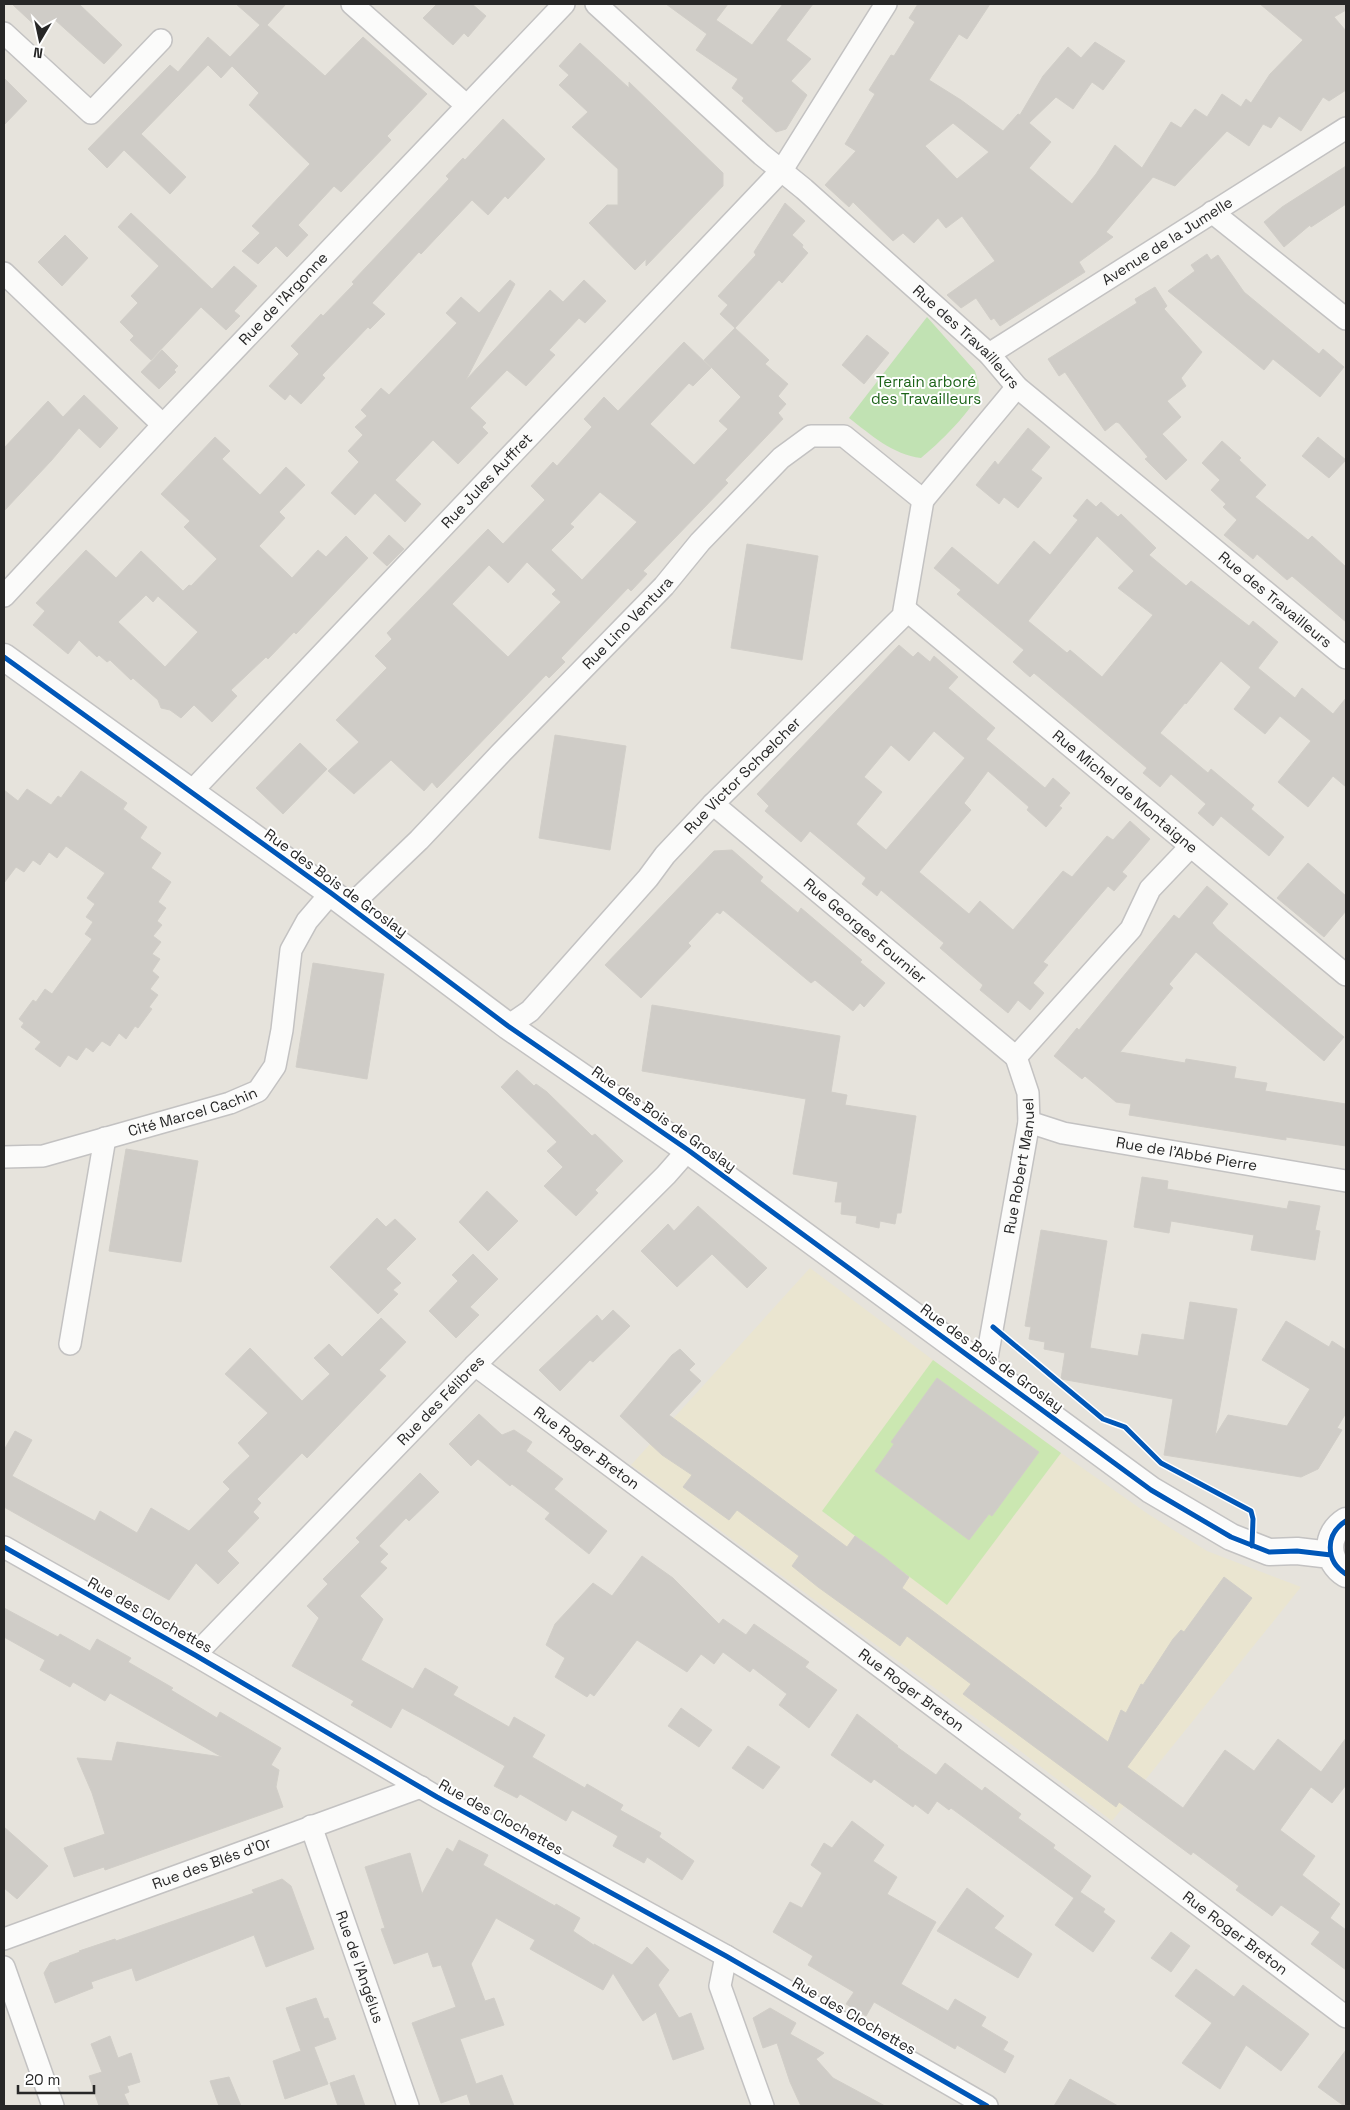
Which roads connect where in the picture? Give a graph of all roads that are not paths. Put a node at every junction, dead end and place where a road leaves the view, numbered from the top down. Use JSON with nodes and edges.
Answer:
{"nodes":[{"id":1,"x":352,"y":4,"type":"edge"},
{"id":2,"x":564,"y":4,"type":"edge"},
{"id":3,"x":596,"y":4,"type":"edge"},
{"id":4,"x":886,"y":4,"type":"edge"},
{"id":5,"x":4,"y":33,"type":"edge"},
{"id":6,"x":161,"y":40,"type":"dead end"},
{"id":7,"x":466,"y":105,"type":"junction"},
{"id":8,"x":1346,"y":128,"type":"edge"},
{"id":9,"x":782,"y":170,"type":"junction"},
{"id":10,"x":1212,"y":212,"type":"junction"},
{"id":11,"x":4,"y":273,"type":"edge"},
{"id":12,"x":1346,"y":319,"type":"edge"},
{"id":13,"x":989,"y":354,"type":"junction"},
{"id":14,"x":1017,"y":387,"type":"junction"},
{"id":15,"x":163,"y":425,"type":"junction"},
{"id":16,"x":923,"y":500,"type":"junction"},
{"id":17,"x":4,"y":596,"type":"edge"},
{"id":18,"x":905,"y":609,"type":"junction"},
{"id":19,"x":4,"y":656,"type":"edge"},
{"id":20,"x":1346,"y":658,"type":"edge"},
{"id":21,"x":192,"y":791,"type":"junction"},
{"id":22,"x":712,"y":804,"type":"junction"},
{"id":23,"x":1190,"y":846,"type":"junction"},
{"id":24,"x":340,"y":900,"type":"junction"},
{"id":25,"x":1346,"y":974,"type":"edge"},
{"id":26,"x":508,"y":1026,"type":"junction"},
{"id":27,"x":1016,"y":1057,"type":"junction"},
{"id":28,"x":1029,"y":1122,"type":"junction"},
{"id":29,"x":105,"y":1138,"type":"junction"},
{"id":30,"x":688,"y":1150,"type":"junction"},
{"id":31,"x":4,"y":1157,"type":"edge"},
{"id":32,"x":1346,"y":1182,"type":"edge"},
{"id":33,"x":70,"y":1344,"type":"dead end"},
{"id":34,"x":475,"y":1365,"type":"junction"},
{"id":35,"x":985,"y":1369,"type":"junction"},
{"id":36,"x":1346,"y":1521,"type":"edge"},
{"id":37,"x":4,"y":1547,"type":"edge"},
{"id":38,"x":1338,"y":1564,"type":"edge"},
{"id":39,"x":195,"y":1655,"type":"junction"},
{"id":40,"x":421,"y":1787,"type":"junction"},
{"id":41,"x":311,"y":1826,"type":"junction"},
{"id":42,"x":4,"y":1939,"type":"edge"},
{"id":43,"x":726,"y":1956,"type":"junction"},
{"id":44,"x":4,"y":1967,"type":"edge"},
{"id":45,"x":1346,"y":2017,"type":"edge"},
{"id":46,"x":53,"y":2106,"type":"edge"},
{"id":47,"x":408,"y":2106,"type":"edge"},
{"id":48,"x":762,"y":2106,"type":"edge"},
{"id":49,"x":987,"y":2106,"type":"edge"}],
"edges":[{"from":1,"to":7,"type":"street"},
{"from":2,"to":7,"type":"street","name":"Rue de l'Argonne"},
{"from":3,"to":9,"type":"street","name":"Rue des Travailleurs"},
{"from":4,"to":9,"type":"street","name":"Rue Jules Auffret"},
{"from":5,"to":6,"type":"street"},
{"from":7,"to":15,"type":"street","name":"Rue de l'Argonne"},
{"from":8,"to":10,"type":"street","name":"Avenue de la Jumelle"},
{"from":9,"to":13,"type":"street","name":"Rue des Travailleurs"},
{"from":9,"to":21,"type":"street","name":"Rue Jules Auffret"},
{"from":10,"to":12,"type":"street"},
{"from":10,"to":13,"type":"street","name":"Avenue de la Jumelle"},
{"from":11,"to":15,"type":"street"},
{"from":13,"to":14,"type":"street","name":"Rue des Travailleurs"},
{"from":14,"to":16,"type":"street"},
{"from":14,"to":20,"type":"street","name":"Rue des Travailleurs"},
{"from":15,"to":17,"type":"street","name":"Rue de l'Argonne"},
{"from":16,"to":18,"type":"street","name":"Rue Victor Schœlcher"},
{"from":16,"to":24,"type":"street","name":"Rue Lino Ventura"},
{"from":18,"to":22,"type":"street","name":"Rue Victor Schœlcher"},
{"from":18,"to":23,"type":"street","name":"Rue Michel de Montaigne"},
{"from":19,"to":21,"type":"street","name":"Rue des Bois de Groslay"},
{"from":21,"to":24,"type":"street","name":"Rue des Bois de Groslay"},
{"from":22,"to":26,"type":"street","name":"Rue Victor Schœlcher"},
{"from":22,"to":27,"type":"street","name":"Rue Georges Fournier"},
{"from":23,"to":25,"type":"street","name":"Rue Michel de Montaigne"},
{"from":23,"to":27,"type":"street"},
{"from":24,"to":26,"type":"street","name":"Rue des Bois de Groslay"},
{"from":24,"to":29,"type":"street","name":"Cité Marcel Cachin"},
{"from":26,"to":30,"type":"street","name":"Rue des Bois de Groslay"},
{"from":27,"to":28,"type":"street","name":"Rue Robert Manuel"},
{"from":28,"to":32,"type":"street","name":"Rue de l'Abbé Pierre"},
{"from":28,"to":35,"type":"street","name":"Rue Robert Manuel"},
{"from":29,"to":31,"type":"street","name":"Cité Marcel Cachin"},
{"from":29,"to":33,"type":"street"},
{"from":30,"to":34,"type":"street","name":"Rue des Félibres"},
{"from":30,"to":35,"type":"street","name":"Rue des Bois de Groslay"},
{"from":34,"to":39,"type":"street","name":"Rue des Félibres"},
{"from":34,"to":45,"type":"street","name":"Rue Roger Breton"},
{"from":35,"to":38,"type":"street","name":"Rue des Bois de Groslay"},
{"from":36,"to":38,"type":"street","name":"Rue des Bois de Groslay"},
{"from":37,"to":39,"type":"street","name":"Rue des Clochettes"},
{"from":39,"to":40,"type":"street","name":"Rue des Clochettes"},
{"from":40,"to":41,"type":"street","name":"Rue des Blés d'Or"},
{"from":40,"to":43,"type":"street","name":"Rue des Clochettes"},
{"from":41,"to":42,"type":"street","name":"Rue des Blés d'Or"},
{"from":41,"to":47,"type":"street","name":"Rue de l'Angélus"},
{"from":43,"to":48,"type":"street"},
{"from":43,"to":49,"type":"street","name":"Rue des Clochettes"},
{"from":44,"to":46,"type":"street"}]}
